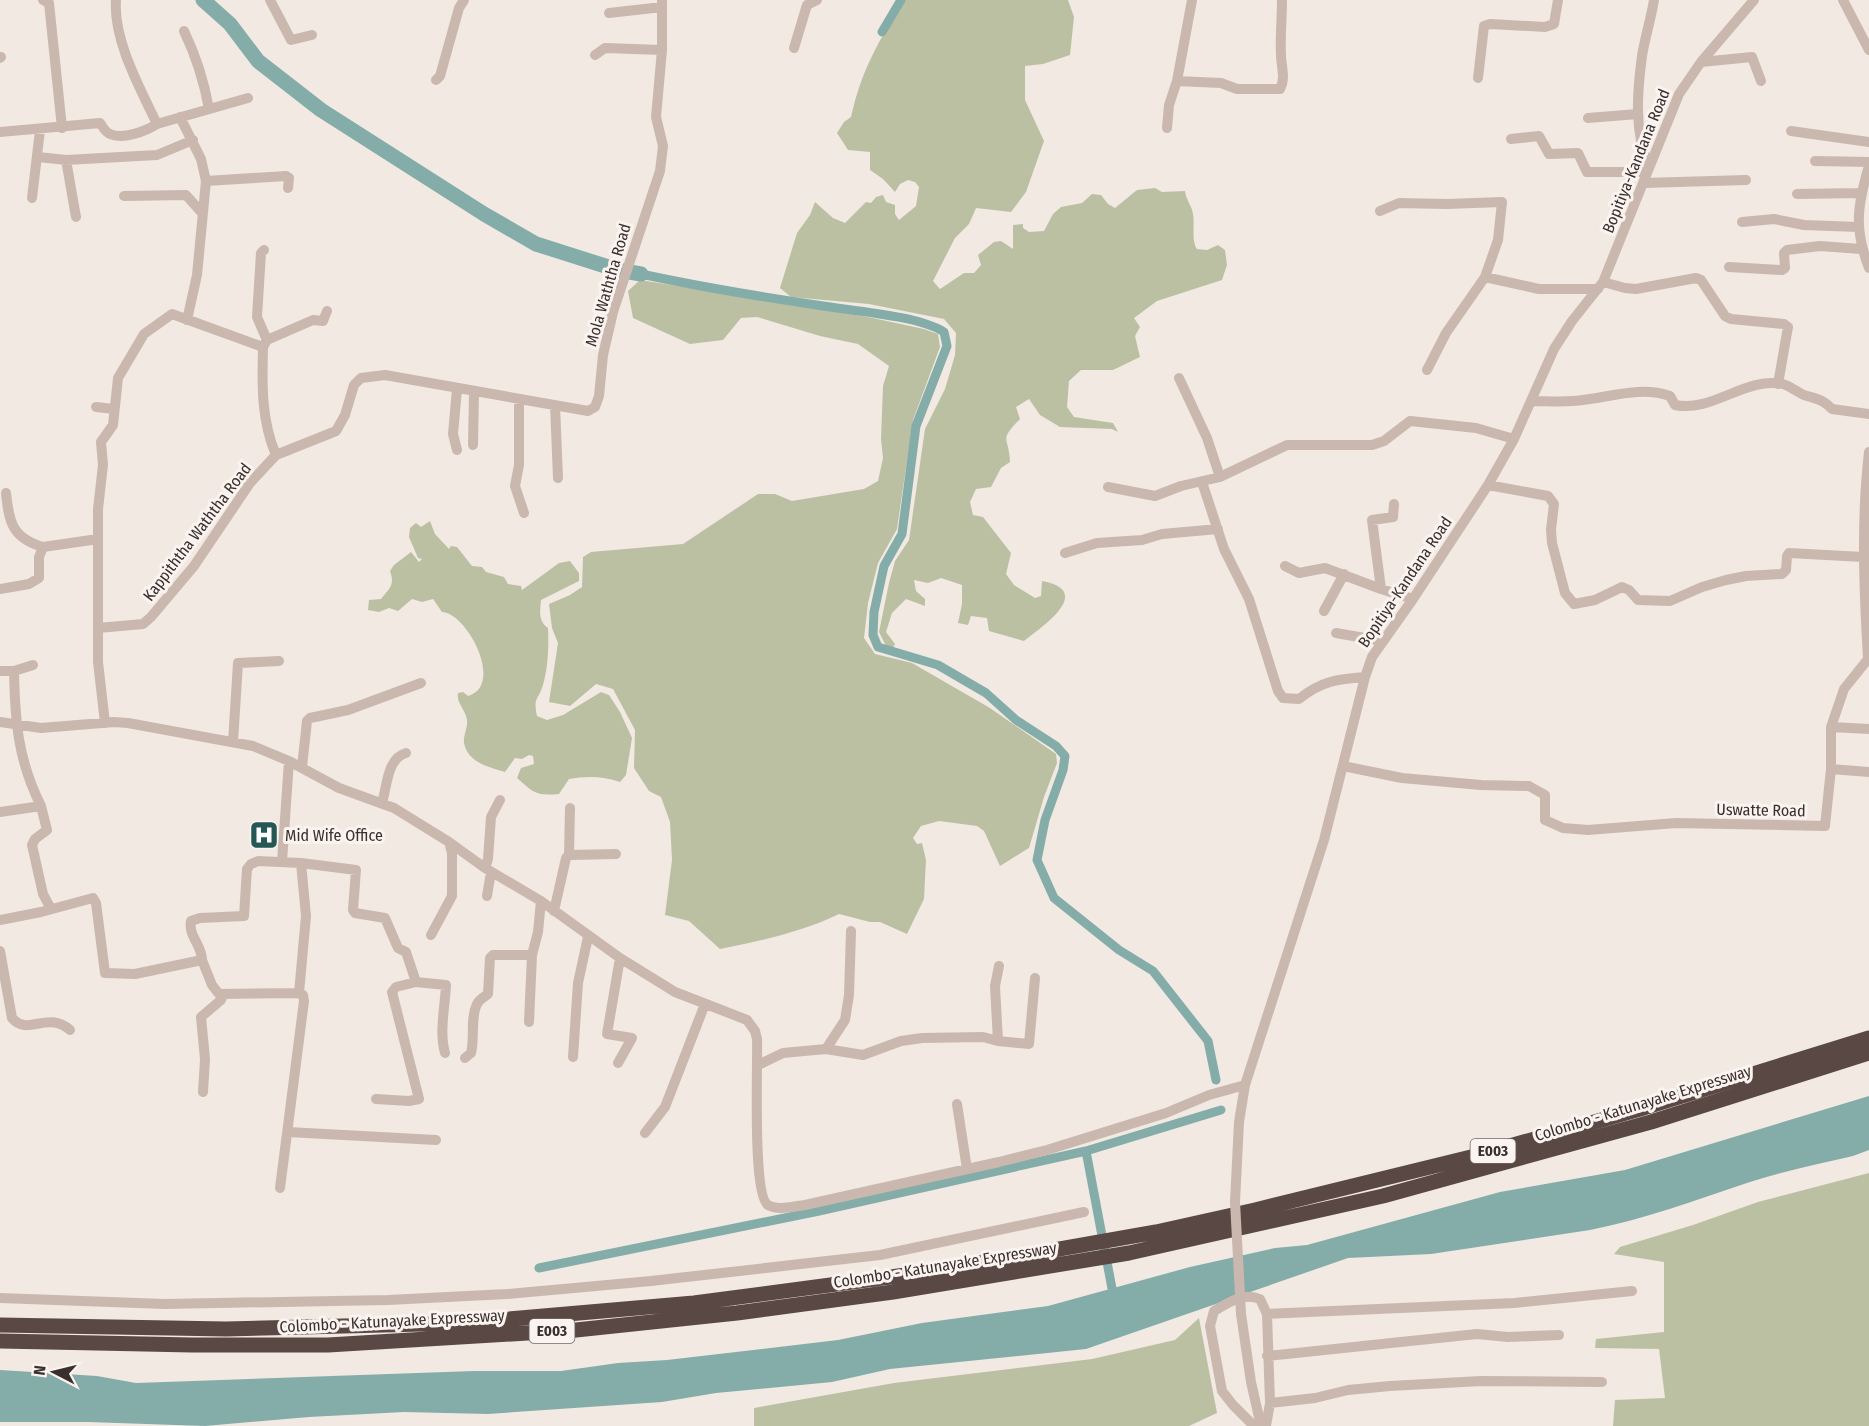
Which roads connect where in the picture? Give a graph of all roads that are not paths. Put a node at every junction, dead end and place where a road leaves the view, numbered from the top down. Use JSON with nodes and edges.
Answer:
{"nodes":[{"id":1,"x":43,"y":0,"type":"edge"},
{"id":2,"x":116,"y":0,"type":"edge"},
{"id":3,"x":270,"y":0,"type":"edge"},
{"id":4,"x":464,"y":0,"type":"edge"},
{"id":5,"x":817,"y":0,"type":"edge"},
{"id":6,"x":1192,"y":0,"type":"edge"},
{"id":7,"x":1282,"y":0,"type":"edge"},
{"id":8,"x":1558,"y":0,"type":"edge"},
{"id":9,"x":1654,"y":0,"type":"edge"},
{"id":10,"x":1754,"y":0,"type":"edge"},
{"id":11,"x":1843,"y":0,"type":"edge"},
{"id":12,"x":662,"y":4,"type":"edge"},
{"id":13,"x":609,"y":14,"type":"dead end"},
{"id":14,"x":1869,"y":26,"type":"edge"},
{"id":15,"x":1857,"y":28,"type":"junction"},
{"id":16,"x":184,"y":31,"type":"dead end"},
{"id":17,"x":312,"y":34,"type":"dead end"},
{"id":18,"x":794,"y":48,"type":"dead end"},
{"id":19,"x":662,"y":50,"type":"junction"},
{"id":20,"x":1869,"y":50,"type":"edge"},
{"id":21,"x":595,"y":55,"type":"dead end"},
{"id":22,"x":1701,"y":62,"type":"junction"},
{"id":23,"x":1478,"y":78,"type":"dead end"},
{"id":24,"x":436,"y":80,"type":"dead end"},
{"id":25,"x":1177,"y":81,"type":"junction"},
{"id":26,"x":1761,"y":81,"type":"dead end"},
{"id":27,"x":249,"y":98,"type":"dead end"},
{"id":28,"x":209,"y":109,"type":"junction"},
{"id":29,"x":1638,"y":114,"type":"junction"},
{"id":30,"x":180,"y":117,"type":"junction"},
{"id":31,"x":1588,"y":118,"type":"dead end"},
{"id":32,"x":157,"y":124,"type":"junction"},
{"id":33,"x":62,"y":128,"type":"junction"},
{"id":34,"x":1167,"y":128,"type":"dead end"},
{"id":35,"x":40,"y":130,"type":"junction"},
{"id":36,"x":1791,"y":131,"type":"dead end"},
{"id":37,"x":0,"y":132,"type":"edge"},
{"id":38,"x":1512,"y":139,"type":"dead end"},
{"id":39,"x":193,"y":140,"type":"junction"},
{"id":40,"x":1869,"y":142,"type":"edge"},
{"id":41,"x":38,"y":157,"type":"junction"},
{"id":42,"x":66,"y":160,"type":"junction"},
{"id":43,"x":1815,"y":161,"type":"dead end"},
{"id":44,"x":1869,"y":162,"type":"edge"},
{"id":45,"x":1869,"y":166,"type":"edge"},
{"id":46,"x":1648,"y":169,"type":"junction"},
{"id":47,"x":1746,"y":180,"type":"dead end"},
{"id":48,"x":206,"y":181,"type":"junction"},
{"id":49,"x":1644,"y":183,"type":"junction"},
{"id":50,"x":288,"y":188,"type":"dead end"},
{"id":51,"x":1864,"y":190,"type":"edge"},
{"id":52,"x":1797,"y":194,"type":"dead end"},
{"id":53,"x":124,"y":196,"type":"dead end"},
{"id":54,"x":32,"y":198,"type":"dead end"},
{"id":55,"x":1380,"y":211,"type":"dead end"},
{"id":56,"x":202,"y":213,"type":"junction"},
{"id":57,"x":76,"y":217,"type":"dead end"},
{"id":58,"x":1743,"y":222,"type":"dead end"},
{"id":59,"x":1858,"y":227,"type":"junction"},
{"id":60,"x":1861,"y":249,"type":"junction"},
{"id":61,"x":264,"y":250,"type":"dead end"},
{"id":62,"x":1729,"y":267,"type":"dead end"},
{"id":63,"x":1869,"y":268,"type":"edge"},
{"id":64,"x":1485,"y":277,"type":"junction"},
{"id":65,"x":1600,"y":286,"type":"junction"},
{"id":66,"x":327,"y":311,"type":"dead end"},
{"id":67,"x":187,"y":320,"type":"junction"},
{"id":68,"x":265,"y":344,"type":"junction"},
{"id":69,"x":1428,"y":370,"type":"dead end"},
{"id":70,"x":1179,"y":378,"type":"dead end"},
{"id":71,"x":423,"y":382,"type":"joint"},
{"id":72,"x":1778,"y":384,"type":"junction"},
{"id":73,"x":457,"y":389,"type":"junction"},
{"id":74,"x":474,"y":392,"type":"junction"},
{"id":75,"x":519,"y":400,"type":"junction"},
{"id":76,"x":1531,"y":401,"type":"junction"},
{"id":77,"x":555,"y":405,"type":"junction"},
{"id":78,"x":96,"y":407,"type":"dead end"},
{"id":79,"x":114,"y":409,"type":"junction"},
{"id":80,"x":1869,"y":414,"type":"edge"},
{"id":81,"x":1514,"y":439,"type":"junction"},
{"id":82,"x":472,"y":445,"type":"dead end"},
{"id":83,"x":456,"y":450,"type":"dead end"},
{"id":84,"x":1869,"y":452,"type":"edge"},
{"id":85,"x":276,"y":455,"type":"junction"},
{"id":86,"x":1221,"y":477,"type":"junction"},
{"id":87,"x":558,"y":478,"type":"dead end"},
{"id":88,"x":1202,"y":482,"type":"junction"},
{"id":89,"x":1488,"y":485,"type":"junction"},
{"id":90,"x":1108,"y":487,"type":"dead end"},
{"id":91,"x":6,"y":493,"type":"dead end"},
{"id":92,"x":1394,"y":504,"type":"dead end"},
{"id":93,"x":524,"y":513,"type":"dead end"},
{"id":94,"x":1218,"y":529,"type":"junction"},
{"id":95,"x":98,"y":539,"type":"junction"},
{"id":96,"x":43,"y":547,"type":"junction"},
{"id":97,"x":1065,"y":553,"type":"dead end"},
{"id":98,"x":1865,"y":560,"type":"edge"},
{"id":99,"x":1285,"y":566,"type":"dead end"},
{"id":100,"x":1344,"y":574,"type":"junction"},
{"id":101,"x":0,"y":589,"type":"edge"},
{"id":102,"x":1381,"y":589,"type":"junction"},
{"id":103,"x":1413,"y":599,"type":"junction"},
{"id":104,"x":1324,"y":611,"type":"dead end"},
{"id":105,"x":98,"y":628,"type":"junction"},
{"id":106,"x":1336,"y":633,"type":"dead end"},
{"id":107,"x":1382,"y":641,"type":"junction"},
{"id":108,"x":279,"y":661,"type":"dead end"},
{"id":109,"x":33,"y":665,"type":"dead end"},
{"id":110,"x":0,"y":671,"type":"edge"},
{"id":111,"x":14,"y":671,"type":"junction"},
{"id":112,"x":1365,"y":677,"type":"junction"},
{"id":113,"x":421,"y":683,"type":"dead end"},
{"id":114,"x":0,"y":722,"type":"edge"},
{"id":115,"x":105,"y":723,"type":"junction"},
{"id":116,"x":16,"y":725,"type":"junction"},
{"id":117,"x":1832,"y":727,"type":"junction"},
{"id":118,"x":1869,"y":729,"type":"edge"},
{"id":119,"x":233,"y":742,"type":"junction"},
{"id":120,"x":406,"y":753,"type":"dead end"},
{"id":121,"x":289,"y":761,"type":"junction"},
{"id":122,"x":1343,"y":766,"type":"junction"},
{"id":123,"x":302,"y":767,"type":"junction"},
{"id":124,"x":1831,"y":769,"type":"junction"},
{"id":125,"x":1869,"y":772,"type":"edge"},
{"id":126,"x":500,"y":800,"type":"dead end"},
{"id":127,"x":382,"y":803,"type":"junction"},
{"id":128,"x":41,"y":806,"type":"junction"},
{"id":129,"x":570,"y":808,"type":"dead end"},
{"id":130,"x":0,"y":812,"type":"edge"},
{"id":131,"x":450,"y":842,"type":"junction"},
{"id":132,"x":616,"y":854,"type":"dead end"},
{"id":133,"x":569,"y":855,"type":"junction"},
{"id":134,"x":282,"y":862,"type":"junction"},
{"id":135,"x":301,"y":863,"type":"junction"},
{"id":136,"x":488,"y":870,"type":"junction"},
{"id":137,"x":487,"y":896,"type":"dead end"},
{"id":138,"x":541,"y":902,"type":"junction"},
{"id":139,"x":51,"y":909,"type":"junction"},
{"id":140,"x":554,"y":911,"type":"junction"},
{"id":141,"x":0,"y":920,"type":"edge"},
{"id":142,"x":851,"y":931,"type":"dead end"},
{"id":143,"x":431,"y":936,"type":"dead end"},
{"id":144,"x":588,"y":937,"type":"junction"},
{"id":145,"x":0,"y":951,"type":"edge"},
{"id":146,"x":532,"y":955,"type":"junction"},
{"id":147,"x":620,"y":958,"type":"junction"},
{"id":148,"x":201,"y":960,"type":"junction"},
{"id":149,"x":999,"y":966,"type":"dead end"},
{"id":150,"x":1035,"y":978,"type":"dead end"},
{"id":151,"x":416,"y":982,"type":"junction"},
{"id":152,"x":299,"y":993,"type":"junction"},
{"id":153,"x":224,"y":994,"type":"junction"},
{"id":154,"x":705,"y":1004,"type":"junction"},
{"id":155,"x":529,"y":1022,"type":"dead end"},
{"id":156,"x":70,"y":1029,"type":"dead end"},
{"id":157,"x":1869,"y":1038,"type":"edge"},
{"id":158,"x":998,"y":1041,"type":"junction"},
{"id":159,"x":826,"y":1049,"type":"junction"},
{"id":160,"x":445,"y":1053,"type":"dead end"},
{"id":161,"x":1869,"y":1053,"type":"edge"},
{"id":162,"x":573,"y":1057,"type":"dead end"},
{"id":163,"x":465,"y":1058,"type":"dead end"},
{"id":164,"x":618,"y":1063,"type":"dead end"},
{"id":165,"x":758,"y":1065,"type":"junction"},
{"id":166,"x":1245,"y":1085,"type":"junction"},
{"id":167,"x":203,"y":1092,"type":"dead end"},
{"id":168,"x":376,"y":1099,"type":"dead end"},
{"id":169,"x":957,"y":1104,"type":"dead end"},
{"id":170,"x":288,"y":1132,"type":"junction"},
{"id":171,"x":645,"y":1133,"type":"dead end"},
{"id":172,"x":436,"y":1140,"type":"dead end"},
{"id":173,"x":967,"y":1169,"type":"junction"},
{"id":174,"x":280,"y":1188,"type":"dead end"},
{"id":175,"x":1084,"y":1212,"type":"dead end"},
{"id":176,"x":1632,"y":1291,"type":"dead end"},
{"id":177,"x":0,"y":1298,"type":"edge"},
{"id":178,"x":1267,"y":1314,"type":"junction"},
{"id":179,"x":0,"y":1325,"type":"edge"},
{"id":180,"x":1559,"y":1335,"type":"dead end"},
{"id":181,"x":0,"y":1341,"type":"edge"},
{"id":182,"x":1267,"y":1356,"type":"junction"},
{"id":183,"x":1602,"y":1382,"type":"dead end"},
{"id":184,"x":1270,"y":1403,"type":"junction"},
{"id":185,"x":1254,"y":1426,"type":"edge"},
{"id":186,"x":1263,"y":1426,"type":"edge"}],
"edges":[{"from":1,"to":33,"type":"street"},
{"from":2,"to":32,"type":"street"},
{"from":3,"to":17,"type":"street"},
{"from":4,"to":24,"type":"street"},
{"from":5,"to":18,"type":"street"},
{"from":6,"to":25,"type":"street"},
{"from":7,"to":25,"type":"street"},
{"from":8,"to":23,"type":"street"},
{"from":9,"to":29,"type":"street"},
{"from":10,"to":22,"type":"street","name":"Bopitiya-Kandana Road"},
{"from":11,"to":15,"type":"street"},
{"from":12,"to":13,"type":"street"},
{"from":12,"to":19,"type":"street","name":"Mola Waththa Road"},
{"from":14,"to":15,"type":"street"},
{"from":15,"to":20,"type":"street"},
{"from":16,"to":28,"type":"street"},
{"from":19,"to":21,"type":"street"},
{"from":19,"to":77,"type":"street","name":"Mola Waththa Road"},
{"from":22,"to":26,"type":"street"},
{"from":22,"to":46,"type":"street","name":"Bopitiya-Kandana Road"},
{"from":25,"to":34,"type":"street"},
{"from":27,"to":28,"type":"street"},
{"from":28,"to":30,"type":"street"},
{"from":29,"to":31,"type":"street"},
{"from":29,"to":46,"type":"street"},
{"from":30,"to":32,"type":"street"},
{"from":30,"to":39,"type":"street"},
{"from":32,"to":33,"type":"street"},
{"from":33,"to":35,"type":"street"},
{"from":35,"to":37,"type":"street"},
{"from":35,"to":41,"type":"street"},
{"from":36,"to":40,"type":"street"},
{"from":38,"to":46,"type":"street"},
{"from":39,"to":42,"type":"street"},
{"from":39,"to":48,"type":"street"},
{"from":41,"to":42,"type":"street"},
{"from":41,"to":54,"type":"street"},
{"from":42,"to":57,"type":"street"},
{"from":43,"to":44,"type":"street"},
{"from":45,"to":51,"type":"street"},
{"from":46,"to":49,"type":"street","name":"Bopitiya-Kandana Road"},
{"from":47,"to":49,"type":"street"},
{"from":48,"to":50,"type":"street"},
{"from":48,"to":56,"type":"street"},
{"from":49,"to":65,"type":"street","name":"Bopitiya-Kandana Road"},
{"from":51,"to":52,"type":"street"},
{"from":51,"to":59,"type":"street"},
{"from":53,"to":56,"type":"street"},
{"from":55,"to":64,"type":"street"},
{"from":56,"to":67,"type":"street"},
{"from":58,"to":59,"type":"street"},
{"from":59,"to":60,"type":"street"},
{"from":60,"to":62,"type":"street"},
{"from":60,"to":63,"type":"street"},
{"from":61,"to":68,"type":"street"},
{"from":64,"to":65,"type":"street"},
{"from":64,"to":69,"type":"street"},
{"from":65,"to":72,"type":"street"},
{"from":65,"to":76,"type":"street","name":"Bopitiya-Kandana Road"},
{"from":66,"to":68,"type":"street"},
{"from":67,"to":68,"type":"street"},
{"from":67,"to":79,"type":"street"},
{"from":68,"to":85,"type":"street"},
{"from":70,"to":86,"type":"street"},
{"from":71,"to":73,"type":"street","name":"Mola Waththa Road"},
{"from":71,"to":85,"type":"street","name":"Kappiththa Waththa Road"},
{"from":72,"to":76,"type":"street"},
{"from":72,"to":80,"type":"street"},
{"from":73,"to":74,"type":"street","name":"Mola Waththa Road"},
{"from":73,"to":83,"type":"street"},
{"from":74,"to":75,"type":"street","name":"Mola Waththa Road"},
{"from":74,"to":82,"type":"street"},
{"from":75,"to":77,"type":"street","name":"Mola Waththa Road"},
{"from":75,"to":93,"type":"street"},
{"from":76,"to":81,"type":"street","name":"Bopitiya-Kandana Road"},
{"from":77,"to":87,"type":"street"},
{"from":78,"to":79,"type":"street"},
{"from":79,"to":95,"type":"street"},
{"from":81,"to":86,"type":"street"},
{"from":81,"to":89,"type":"street","name":"Bopitiya-Kandana Road"},
{"from":84,"to":98,"type":"street","name":"Uswatte Road"},
{"from":85,"to":105,"type":"street","name":"Kappiththa Waththa Road"},
{"from":86,"to":88,"type":"street"},
{"from":88,"to":90,"type":"street"},
{"from":88,"to":94,"type":"street"},
{"from":89,"to":98,"type":"street"},
{"from":89,"to":103,"type":"street","name":"Bopitiya-Kandana Road"},
{"from":91,"to":96,"type":"street"},
{"from":92,"to":102,"type":"street"},
{"from":94,"to":97,"type":"street"},
{"from":94,"to":112,"type":"street"},
{"from":95,"to":96,"type":"street"},
{"from":95,"to":105,"type":"street"},
{"from":96,"to":101,"type":"street"},
{"from":98,"to":117,"type":"street","name":"Uswatte Road"},
{"from":99,"to":100,"type":"street"},
{"from":100,"to":102,"type":"street"},
{"from":100,"to":104,"type":"street"},
{"from":102,"to":103,"type":"street"},
{"from":103,"to":107,"type":"street","name":"Bopitiya-Kandana Road"},
{"from":105,"to":115,"type":"street"},
{"from":106,"to":107,"type":"street"},
{"from":107,"to":112,"type":"street","name":"Bopitiya-Kandana Road"},
{"from":108,"to":119,"type":"street"},
{"from":109,"to":111,"type":"street"},
{"from":110,"to":111,"type":"street"},
{"from":111,"to":116,"type":"street"},
{"from":112,"to":122,"type":"street","name":"Bopitiya-Kandana Road"},
{"from":113,"to":123,"type":"street"},
{"from":114,"to":116,"type":"street"},
{"from":115,"to":116,"type":"street"},
{"from":115,"to":119,"type":"street"},
{"from":116,"to":128,"type":"street"},
{"from":117,"to":118,"type":"street"},
{"from":117,"to":124,"type":"street","name":"Uswatte Road"},
{"from":119,"to":121,"type":"street"},
{"from":120,"to":127,"type":"street"},
{"from":121,"to":123,"type":"street"},
{"from":121,"to":134,"type":"street"},
{"from":122,"to":124,"type":"street","name":"Uswatte Road"},
{"from":122,"to":166,"type":"street","name":"Bopitiya-Kandana Road"},
{"from":123,"to":127,"type":"street"},
{"from":124,"to":125,"type":"street"},
{"from":126,"to":136,"type":"street"},
{"from":127,"to":131,"type":"street"},
{"from":128,"to":130,"type":"street"},
{"from":128,"to":139,"type":"street"},
{"from":129,"to":133,"type":"street"},
{"from":131,"to":136,"type":"street"},
{"from":131,"to":143,"type":"street"},
{"from":132,"to":133,"type":"street"},
{"from":133,"to":140,"type":"street"},
{"from":134,"to":135,"type":"street"},
{"from":134,"to":148,"type":"street"},
{"from":135,"to":151,"type":"street"},
{"from":135,"to":152,"type":"street"},
{"from":136,"to":137,"type":"street"},
{"from":136,"to":138,"type":"street"},
{"from":138,"to":140,"type":"street"},
{"from":138,"to":146,"type":"street"},
{"from":139,"to":141,"type":"street"},
{"from":139,"to":148,"type":"street"},
{"from":140,"to":144,"type":"street"},
{"from":142,"to":159,"type":"street"},
{"from":144,"to":147,"type":"street"},
{"from":144,"to":162,"type":"street"},
{"from":145,"to":156,"type":"street"},
{"from":146,"to":155,"type":"street"},
{"from":146,"to":163,"type":"street"},
{"from":147,"to":154,"type":"street"},
{"from":147,"to":164,"type":"street"},
{"from":148,"to":153,"type":"street"},
{"from":149,"to":158,"type":"street"},
{"from":150,"to":158,"type":"street"},
{"from":151,"to":160,"type":"street"},
{"from":151,"to":168,"type":"street"},
{"from":152,"to":153,"type":"street"},
{"from":152,"to":170,"type":"street"},
{"from":153,"to":167,"type":"street"},
{"from":154,"to":165,"type":"street"},
{"from":154,"to":171,"type":"street"},
{"from":157,"to":179,"type":"highway","name":"Colombo - Katunayake Expressway","number":"E003"},
{"from":158,"to":159,"type":"street"},
{"from":159,"to":165,"type":"street"},
{"from":161,"to":181,"type":"highway","name":"Colombo - Katunayake Expressway","number":"E003"},
{"from":165,"to":173,"type":"street"},
{"from":166,"to":173,"type":"street"},
{"from":166,"to":186,"type":"street","name":"Bopitiya-Kandana Road","bridge":true},
{"from":169,"to":173,"type":"street"},
{"from":170,"to":172,"type":"street"},
{"from":170,"to":174,"type":"street"},
{"from":175,"to":177,"type":"street"},
{"from":176,"to":178,"type":"street"},
{"from":178,"to":182,"type":"street"},
{"from":178,"to":185,"type":"street"},
{"from":180,"to":182,"type":"street"},
{"from":182,"to":184,"type":"street"},
{"from":183,"to":184,"type":"street"},
{"from":184,"to":186,"type":"street"}]}
